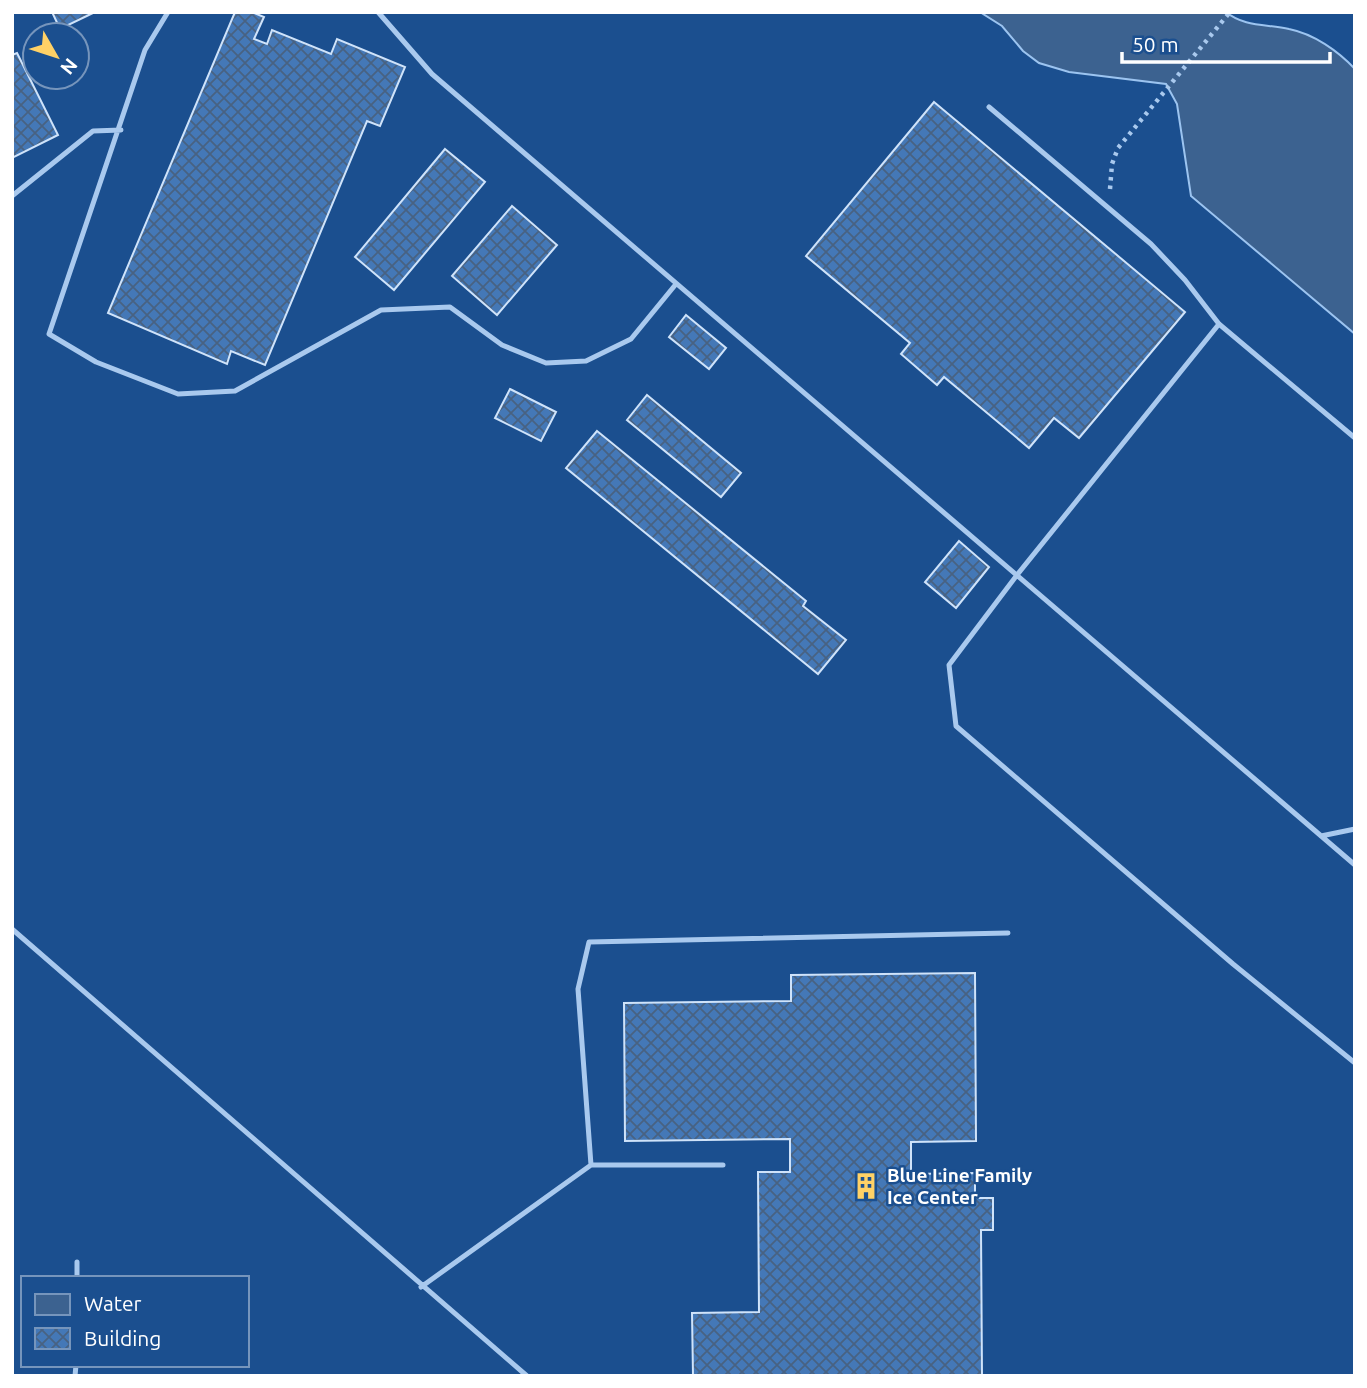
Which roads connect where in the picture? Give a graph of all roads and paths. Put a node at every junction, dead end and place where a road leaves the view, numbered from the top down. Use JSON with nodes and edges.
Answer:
{"nodes":[{"id":1,"x":168,"y":12,"type":"edge"},
{"id":2,"x":378,"y":12,"type":"edge"},
{"id":3,"x":1230,"y":12,"type":"edge"},
{"id":4,"x":989,"y":107,"type":"dead end"},
{"id":5,"x":121,"y":130,"type":"junction"},
{"id":6,"x":1110,"y":189,"type":"dead end"},
{"id":7,"x":12,"y":196,"type":"edge"},
{"id":8,"x":676,"y":284,"type":"junction"},
{"id":9,"x":1219,"y":324,"type":"junction"},
{"id":10,"x":1355,"y":438,"type":"edge"},
{"id":11,"x":1017,"y":575,"type":"junction"},
{"id":12,"x":1355,"y":829,"type":"edge"},
{"id":13,"x":1321,"y":836,"type":"junction"},
{"id":14,"x":1355,"y":865,"type":"edge"},
{"id":15,"x":12,"y":929,"type":"edge"},
{"id":16,"x":1008,"y":933,"type":"dead end"},
{"id":17,"x":1355,"y":1063,"type":"edge"},
{"id":18,"x":723,"y":1164,"type":"dead end"},
{"id":19,"x":591,"y":1165,"type":"junction"},
{"id":20,"x":77,"y":1262,"type":"dead end"},
{"id":21,"x":76,"y":1276,"type":"edge"},
{"id":22,"x":421,"y":1287,"type":"junction"},
{"id":23,"x":527,"y":1376,"type":"edge"}],
"edges":[{"from":1,"to":5,"type":"lane"},
{"from":2,"to":8,"type":"lane"},
{"from":3,"to":6,"type":"path"},
{"from":4,"to":9,"type":"lane"},
{"from":5,"to":7,"type":"lane"},
{"from":5,"to":8,"type":"lane"},
{"from":8,"to":11,"type":"lane"},
{"from":9,"to":10,"type":"lane"},
{"from":9,"to":11,"type":"lane"},
{"from":11,"to":13,"type":"lane"},
{"from":11,"to":17,"type":"lane"},
{"from":12,"to":13,"type":"lane"},
{"from":13,"to":14,"type":"lane"},
{"from":15,"to":22,"type":"lane"},
{"from":16,"to":19,"type":"lane"},
{"from":18,"to":19,"type":"lane"},
{"from":19,"to":22,"type":"lane"},
{"from":20,"to":21,"type":"lane"},
{"from":22,"to":23,"type":"lane"}]}
